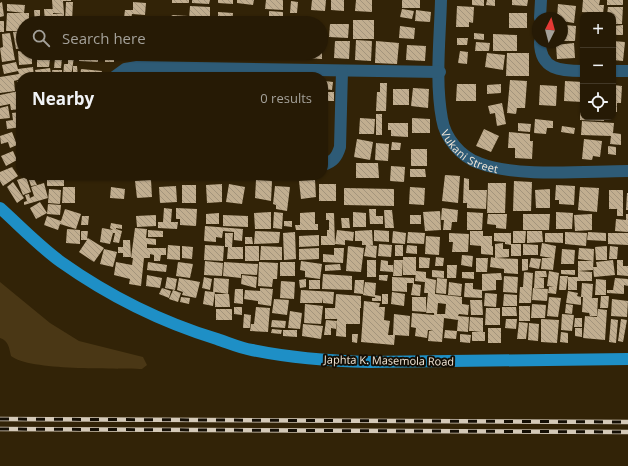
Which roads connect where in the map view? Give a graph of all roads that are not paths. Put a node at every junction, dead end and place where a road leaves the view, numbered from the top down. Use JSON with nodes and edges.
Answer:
{"nodes":[{"id":1,"x":441,"y":0,"type":"edge"},
{"id":2,"x":541,"y":0,"type":"edge"},
{"id":3,"x":540,"y":12,"type":"edge"},
{"id":4,"x":540,"y":48,"type":"edge"},
{"id":5,"x":342,"y":71,"type":"junction"},
{"id":6,"x":580,"y":71,"type":"edge"},
{"id":7,"x":616,"y":71,"type":"edge"},
{"id":8,"x":628,"y":71,"type":"edge"},
{"id":9,"x":121,"y":72,"type":"edge"},
{"id":10,"x":440,"y":72,"type":"junction"},
{"id":11,"x":328,"y":163,"type":"edge"},
{"id":12,"x":628,"y":171,"type":"edge"},
{"id":13,"x":0,"y":208,"type":"edge"},
{"id":14,"x":628,"y":359,"type":"edge"}],
"edges":[{"from":1,"to":10,"type":"street","name":"Vukani Street"},
{"from":2,"to":3,"type":"street"},
{"from":4,"to":6,"type":"street"},
{"from":5,"to":9,"type":"street"},
{"from":5,"to":10,"type":"street"},
{"from":5,"to":11,"type":"street"},
{"from":7,"to":8,"type":"street"},
{"from":10,"to":12,"type":"street","name":"Vukani Street"},
{"from":13,"to":14,"type":"main road","name":"Japhta K. Masemola Road"}]}
